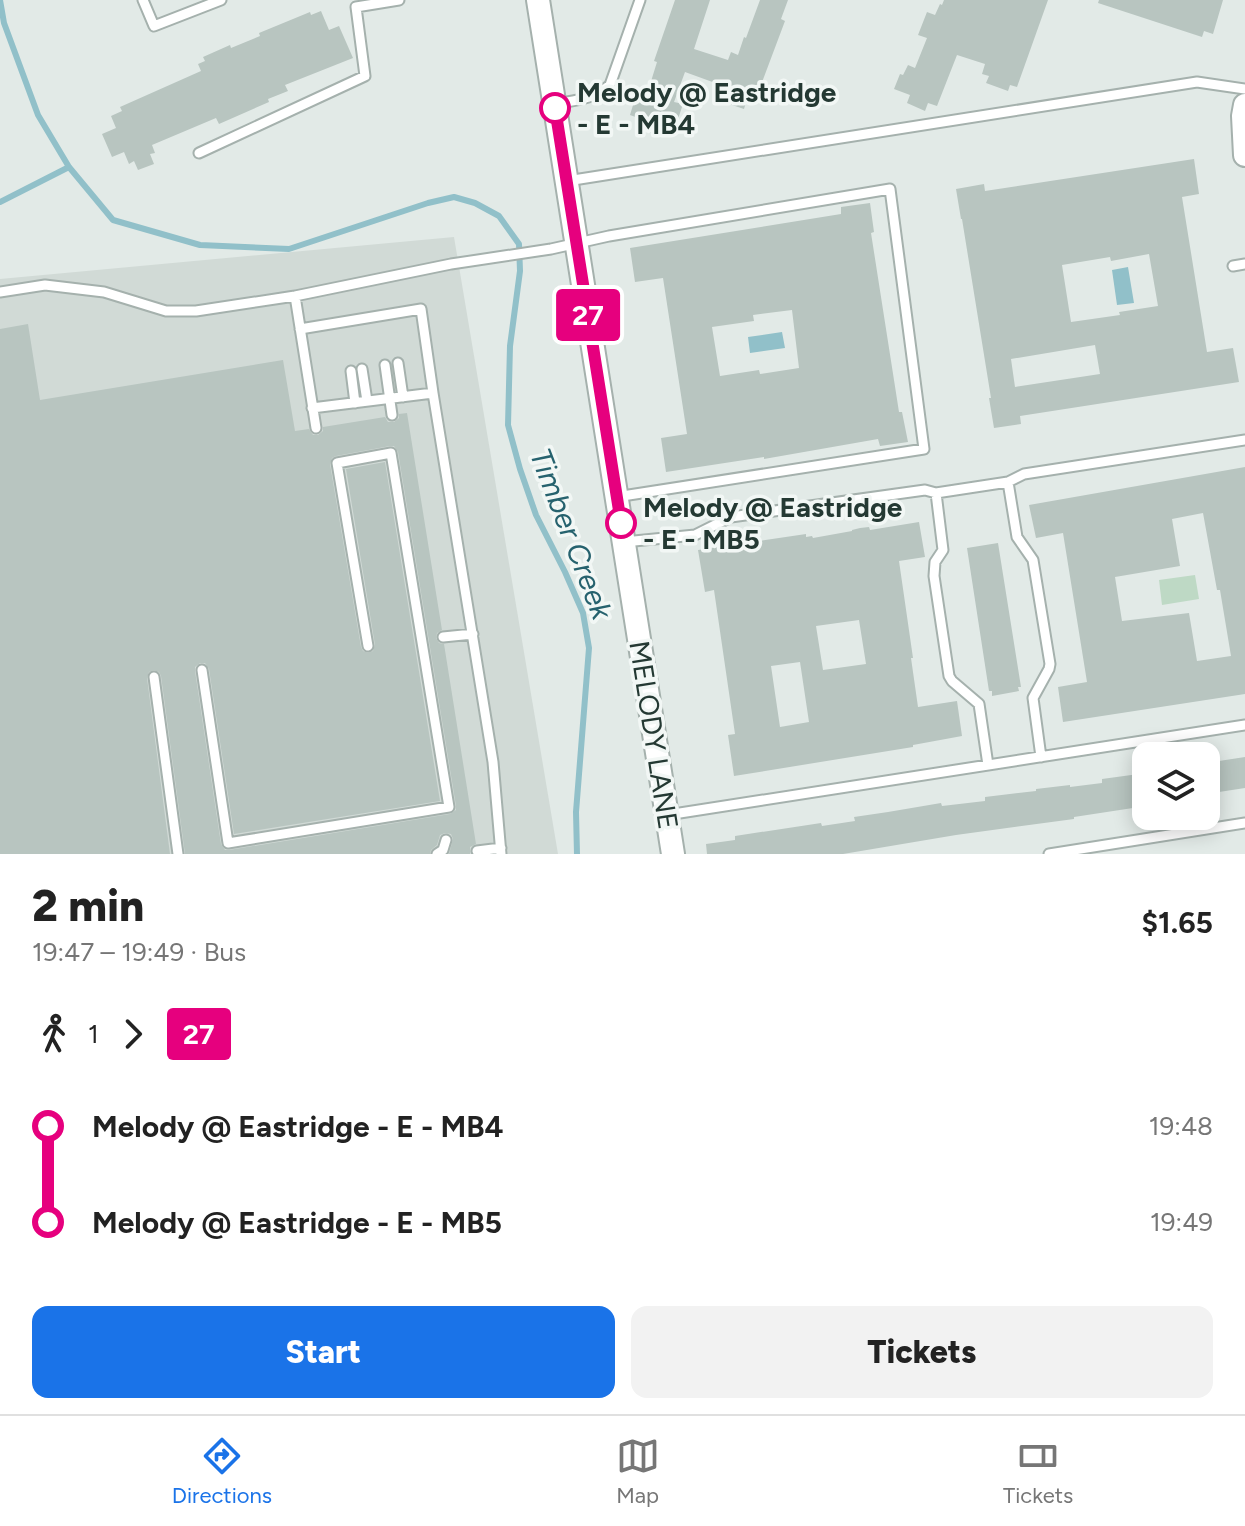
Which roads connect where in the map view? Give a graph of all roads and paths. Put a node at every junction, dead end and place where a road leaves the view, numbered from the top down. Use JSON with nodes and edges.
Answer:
{"nodes":[{"id":1,"x":143,"y":0,"type":"edge"},
{"id":2,"x":221,"y":0,"type":"edge"},
{"id":3,"x":399,"y":0,"type":"edge"},
{"id":4,"x":538,"y":0,"type":"edge"},
{"id":5,"x":640,"y":0,"type":"edge"},
{"id":6,"x":355,"y":3,"type":"edge"},
{"id":7,"x":1245,"y":89,"type":"edge"},
{"id":8,"x":554,"y":104,"type":"junction"},
{"id":9,"x":1245,"y":105,"type":"edge"},
{"id":10,"x":199,"y":153,"type":"dead end"},
{"id":11,"x":1245,"y":155,"type":"edge"},
{"id":12,"x":567,"y":181,"type":"junction"},
{"id":13,"x":577,"y":244,"type":"junction"},
{"id":14,"x":1245,"y":264,"type":"edge"},
{"id":15,"x":1233,"y":266,"type":"dead end"},
{"id":16,"x":0,"y":292,"type":"edge"},
{"id":17,"x":295,"y":296,"type":"junction"},
{"id":18,"x":390,"y":314,"type":"junction"},
{"id":19,"x":377,"y":316,"type":"junction"},
{"id":20,"x":356,"y":320,"type":"junction"},
{"id":21,"x":343,"y":322,"type":"junction"},
{"id":22,"x":392,"y":325,"type":"dead end"},
{"id":23,"x":379,"y":328,"type":"dead end"},
{"id":24,"x":300,"y":329,"type":"junction"},
{"id":25,"x":357,"y":332,"type":"dead end"},
{"id":26,"x":345,"y":334,"type":"dead end"},
{"id":27,"x":398,"y":363,"type":"dead end"},
{"id":28,"x":385,"y":365,"type":"dead end"},
{"id":29,"x":362,"y":369,"type":"dead end"},
{"id":30,"x":351,"y":371,"type":"dead end"},
{"id":31,"x":433,"y":393,"type":"junction"},
{"id":32,"x":403,"y":397,"type":"junction"},
{"id":33,"x":390,"y":398,"type":"junction"},
{"id":34,"x":367,"y":401,"type":"junction"},
{"id":35,"x":355,"y":403,"type":"junction"},
{"id":36,"x":312,"y":408,"type":"junction"},
{"id":37,"x":392,"y":415,"type":"dead end"},
{"id":38,"x":316,"y":428,"type":"dead end"},
{"id":39,"x":1245,"y":440,"type":"edge"},
{"id":40,"x":1008,"y":482,"type":"junction"},
{"id":41,"x":936,"y":493,"type":"junction"},
{"id":42,"x":616,"y":497,"type":"junction"},
{"id":43,"x":624,"y":542,"type":"junction"},
{"id":44,"x":473,"y":634,"type":"junction"},
{"id":45,"x":443,"y":637,"type":"dead end"},
{"id":46,"x":368,"y":646,"type":"dead end"},
{"id":47,"x":202,"y":670,"type":"dead end"},
{"id":48,"x":154,"y":677,"type":"dead end"},
{"id":49,"x":1245,"y":725,"type":"edge"},
{"id":50,"x":1041,"y":757,"type":"junction"},
{"id":51,"x":988,"y":765,"type":"junction"},
{"id":52,"x":667,"y":815,"type":"junction"},
{"id":53,"x":1245,"y":823,"type":"edge"},
{"id":54,"x":446,"y":840,"type":"dead end"},
{"id":55,"x":228,"y":843,"type":"junction"},
{"id":56,"x":477,"y":851,"type":"dead end"},
{"id":57,"x":501,"y":851,"type":"edge"},
{"id":58,"x":178,"y":854,"type":"edge"},
{"id":59,"x":230,"y":854,"type":"edge"},
{"id":60,"x":437,"y":854,"type":"edge"},
{"id":61,"x":673,"y":854,"type":"edge"},
{"id":62,"x":1049,"y":854,"type":"edge"}],
"edges":[{"from":1,"to":2,"type":"lane"},
{"from":3,"to":6,"type":"lane"},
{"from":4,"to":8,"type":"street","name":"MELODY LANE"},
{"from":5,"to":8,"type":"lane"},
{"from":6,"to":10,"type":"lane"},
{"from":7,"to":12,"type":"lane"},
{"from":8,"to":12,"type":"street","name":"MELODY LANE"},
{"from":9,"to":11,"type":"street"},
{"from":12,"to":13,"type":"street","name":"MELODY LANE"},
{"from":13,"to":17,"type":"lane"},
{"from":13,"to":42,"type":"street","name":"MELODY LANE"},
{"from":13,"to":42,"type":"lane"},
{"from":14,"to":15,"type":"lane"},
{"from":16,"to":17,"type":"lane"},
{"from":17,"to":24,"type":"lane"},
{"from":18,"to":19,"type":"lane"},
{"from":18,"to":22,"type":"lane"},
{"from":18,"to":31,"type":"lane"},
{"from":19,"to":20,"type":"lane"},
{"from":19,"to":23,"type":"lane"},
{"from":20,"to":21,"type":"lane"},
{"from":20,"to":25,"type":"lane"},
{"from":21,"to":24,"type":"lane"},
{"from":21,"to":26,"type":"lane"},
{"from":24,"to":36,"type":"lane"},
{"from":27,"to":32,"type":"lane"},
{"from":28,"to":33,"type":"lane"},
{"from":29,"to":34,"type":"lane"},
{"from":30,"to":35,"type":"lane"},
{"from":31,"to":32,"type":"lane"},
{"from":31,"to":44,"type":"lane"},
{"from":32,"to":33,"type":"lane"},
{"from":33,"to":34,"type":"lane"},
{"from":33,"to":37,"type":"lane"},
{"from":34,"to":35,"type":"lane"},
{"from":35,"to":36,"type":"lane"},
{"from":36,"to":38,"type":"lane"},
{"from":39,"to":40,"type":"lane"},
{"from":40,"to":41,"type":"lane"},
{"from":40,"to":50,"type":"lane"},
{"from":41,"to":43,"type":"lane"},
{"from":41,"to":51,"type":"lane"},
{"from":42,"to":43,"type":"street","name":"MELODY LANE"},
{"from":43,"to":52,"type":"street","name":"MELODY LANE"},
{"from":44,"to":45,"type":"lane"},
{"from":44,"to":57,"type":"lane"},
{"from":46,"to":55,"type":"lane"},
{"from":47,"to":55,"type":"lane"},
{"from":48,"to":58,"type":"lane"},
{"from":49,"to":50,"type":"lane"},
{"from":50,"to":51,"type":"lane"},
{"from":51,"to":52,"type":"lane"},
{"from":52,"to":61,"type":"street","name":"MELODY LANE"},
{"from":53,"to":62,"type":"lane"},
{"from":54,"to":60,"type":"lane"},
{"from":55,"to":59,"type":"lane"},
{"from":56,"to":57,"type":"lane"}]}
